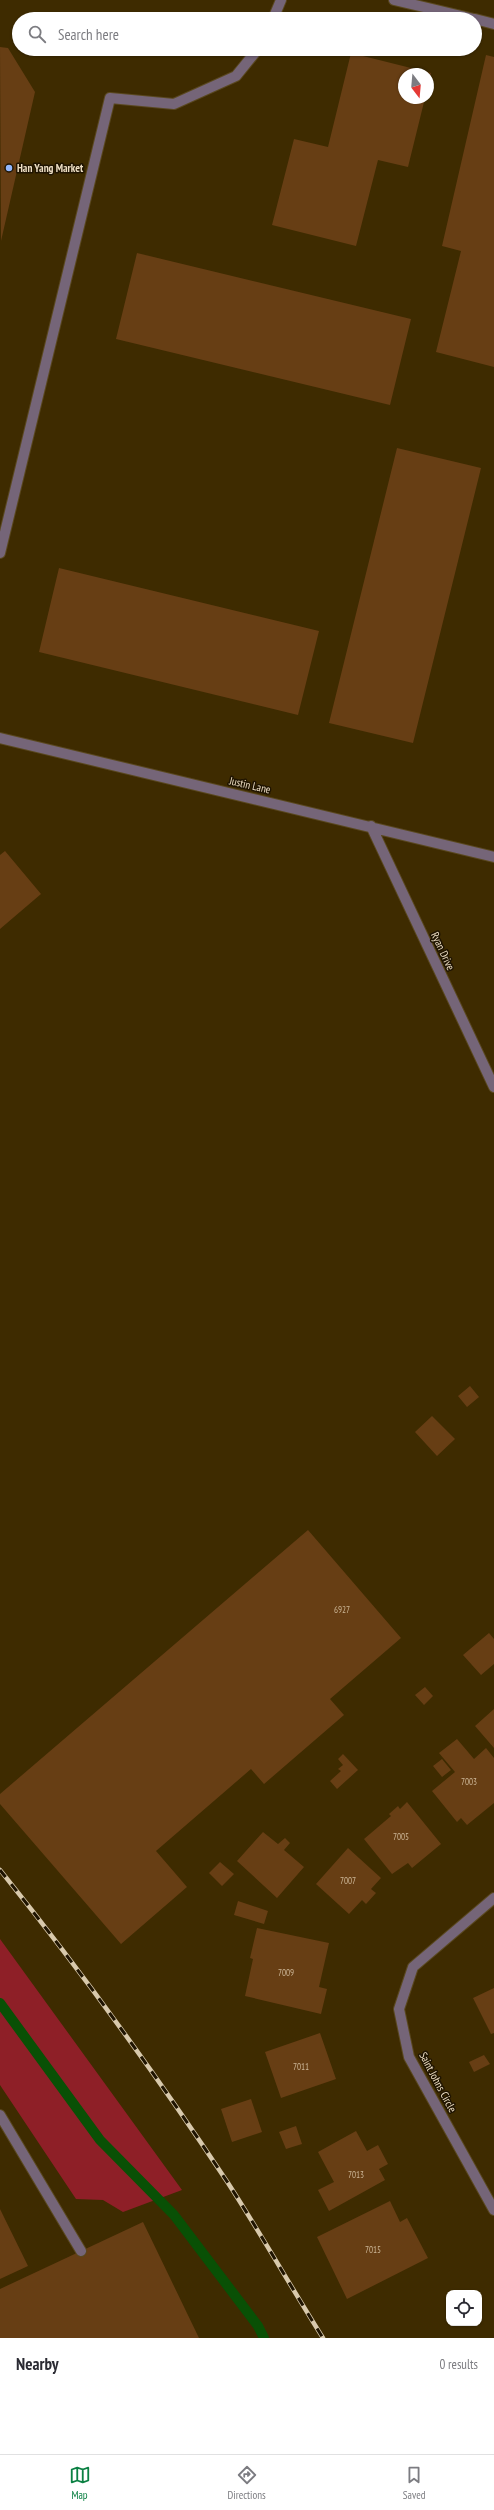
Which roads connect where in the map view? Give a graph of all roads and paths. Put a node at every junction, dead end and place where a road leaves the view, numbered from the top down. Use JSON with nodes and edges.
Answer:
{"nodes":[{"id":1,"x":281,"y":0,"type":"edge"},
{"id":2,"x":394,"y":0,"type":"edge"},
{"id":3,"x":276,"y":12,"type":"edge"},
{"id":4,"x":445,"y":12,"type":"edge"},
{"id":5,"x":482,"y":21,"type":"edge"},
{"id":6,"x":494,"y":24,"type":"edge"},
{"id":7,"x":252,"y":56,"type":"edge"},
{"id":8,"x":0,"y":553,"type":"edge"},
{"id":9,"x":0,"y":738,"type":"edge"},
{"id":10,"x":371,"y":826,"type":"junction"},
{"id":11,"x":494,"y":857,"type":"edge"},
{"id":12,"x":494,"y":1087,"type":"edge"},
{"id":13,"x":494,"y":1898,"type":"edge"},
{"id":14,"x":0,"y":2115,"type":"edge"},
{"id":15,"x":494,"y":2210,"type":"edge"},
{"id":16,"x":81,"y":2251,"type":"dead end"}],
"edges":[{"from":1,"to":3,"type":"street"},
{"from":2,"to":4,"type":"street"},
{"from":5,"to":6,"type":"street"},
{"from":7,"to":8,"type":"street"},
{"from":9,"to":10,"type":"street","name":"Justin Lane"},
{"from":10,"to":11,"type":"street","name":"Justin Lane"},
{"from":10,"to":12,"type":"street","name":"Ryan Drive"},
{"from":13,"to":15,"type":"street","name":"Saint Johns Circle"},
{"from":14,"to":16,"type":"street"}]}
